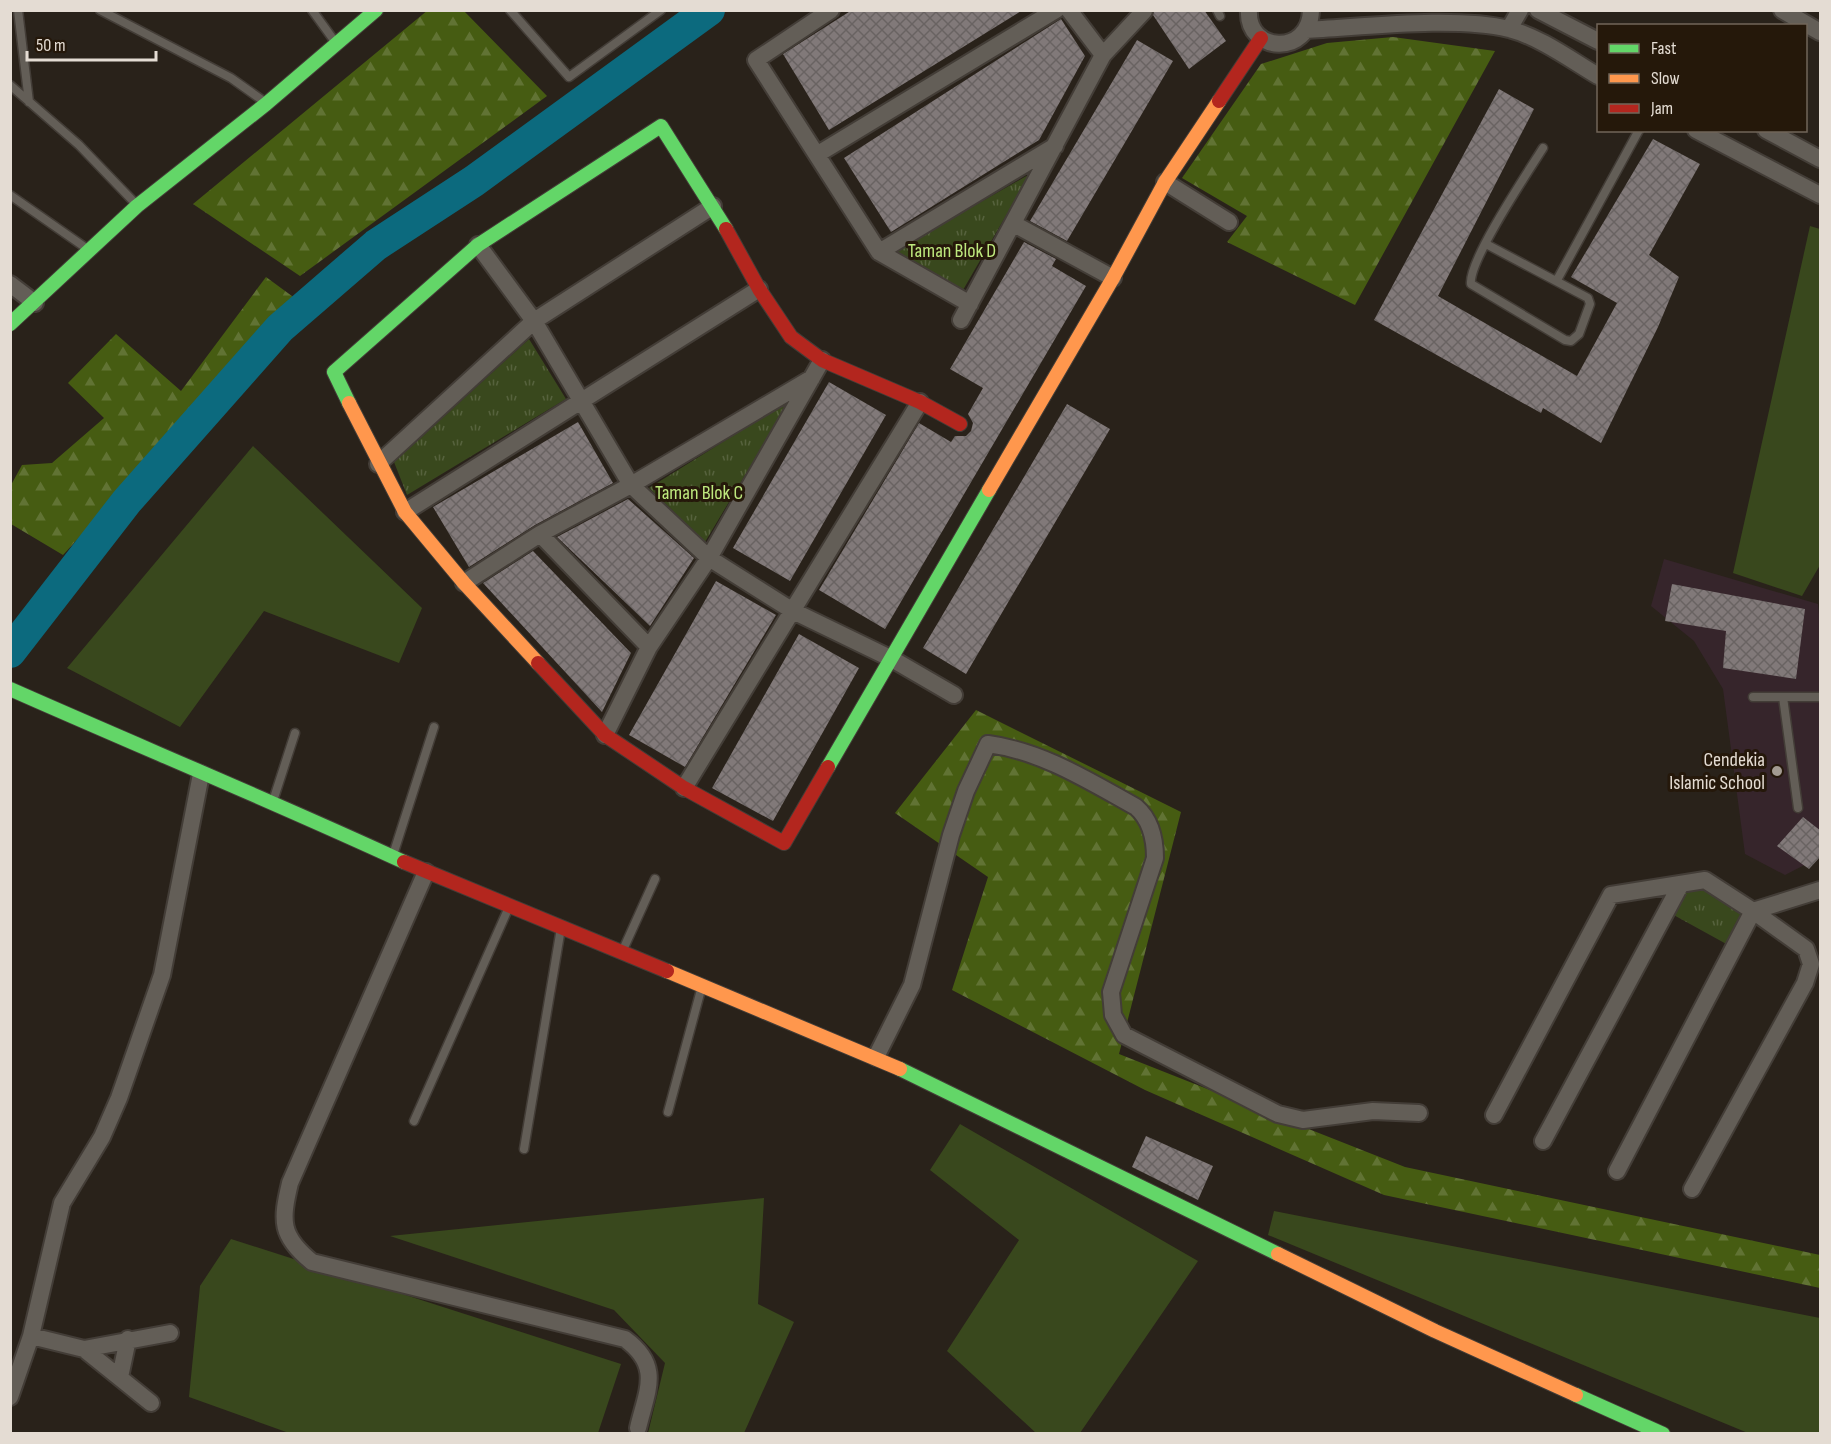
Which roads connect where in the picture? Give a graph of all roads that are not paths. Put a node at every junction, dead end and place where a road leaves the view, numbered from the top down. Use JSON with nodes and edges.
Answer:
{"nodes":[{"id":1,"x":18,"y":10,"type":"edge"},
{"id":2,"x":100,"y":10,"type":"edge"},
{"id":3,"x":312,"y":10,"type":"edge"},
{"id":4,"x":376,"y":10,"type":"edge"},
{"id":5,"x":510,"y":10,"type":"edge"},
{"id":6,"x":661,"y":10,"type":"edge"},
{"id":7,"x":831,"y":10,"type":"edge"},
{"id":8,"x":1056,"y":10,"type":"edge"},
{"id":9,"x":1069,"y":10,"type":"edge"},
{"id":10,"x":1249,"y":10,"type":"edge"},
{"id":11,"x":1311,"y":10,"type":"edge"},
{"id":12,"x":1520,"y":10,"type":"edge"},
{"id":13,"x":1538,"y":10,"type":"edge"},
{"id":14,"x":1782,"y":10,"type":"edge"},
{"id":15,"x":1144,"y":11,"type":"edge"},
{"id":16,"x":1807,"y":24,"type":"edge"},
{"id":17,"x":1807,"y":24,"type":"edge"},
{"id":18,"x":1509,"y":29,"type":"junction"},
{"id":19,"x":1306,"y":30,"type":"junction"},
{"id":20,"x":1821,"y":32,"type":"edge"},
{"id":21,"x":1261,"y":38,"type":"junction"},
{"id":22,"x":1597,"y":40,"type":"edge"},
{"id":23,"x":337,"y":44,"type":"junction"},
{"id":24,"x":1103,"y":55,"type":"junction"},
{"id":25,"x":1597,"y":75,"type":"edge"},
{"id":26,"x":10,"y":85,"type":"edge"},
{"id":27,"x":29,"y":103,"type":"junction"},
{"id":28,"x":266,"y":104,"type":"junction"},
{"id":29,"x":1638,"y":132,"type":"edge"},
{"id":30,"x":1700,"y":132,"type":"edge"},
{"id":31,"x":1770,"y":132,"type":"edge"},
{"id":32,"x":1055,"y":146,"type":"junction"},
{"id":33,"x":1543,"y":148,"type":"dead end"},
{"id":34,"x":818,"y":154,"type":"junction"},
{"id":35,"x":1821,"y":159,"type":"edge"},
{"id":36,"x":1165,"y":182,"type":"junction"},
{"id":37,"x":10,"y":195,"type":"edge"},
{"id":38,"x":1821,"y":195,"type":"edge"},
{"id":39,"x":138,"y":206,"type":"junction"},
{"id":40,"x":713,"y":206,"type":"junction"},
{"id":41,"x":1229,"y":222,"type":"dead end"},
{"id":42,"x":1014,"y":224,"type":"junction"},
{"id":43,"x":1486,"y":244,"type":"junction"},
{"id":44,"x":478,"y":245,"type":"junction"},
{"id":45,"x":91,"y":252,"type":"junction"},
{"id":46,"x":879,"y":252,"type":"junction"},
{"id":47,"x":1113,"y":278,"type":"junction"},
{"id":48,"x":1557,"y":280,"type":"junction"},
{"id":49,"x":10,"y":284,"type":"edge"},
{"id":50,"x":759,"y":289,"type":"junction"},
{"id":51,"x":35,"y":303,"type":"junction"},
{"id":52,"x":969,"y":304,"type":"junction"},
{"id":53,"x":961,"y":320,"type":"dead end"},
{"id":54,"x":534,"y":321,"type":"junction"},
{"id":55,"x":10,"y":324,"type":"edge"},
{"id":56,"x":822,"y":360,"type":"junction"},
{"id":57,"x":814,"y":377,"type":"junction"},
{"id":58,"x":582,"y":402,"type":"junction"},
{"id":59,"x":920,"y":402,"type":"junction"},
{"id":60,"x":960,"y":424,"type":"dead end"},
{"id":61,"x":378,"y":464,"type":"junction"},
{"id":62,"x":631,"y":485,"type":"junction"},
{"id":63,"x":405,"y":512,"type":"junction"},
{"id":64,"x":540,"y":534,"type":"junction"},
{"id":65,"x":709,"y":558,"type":"junction"},
{"id":66,"x":464,"y":583,"type":"junction"},
{"id":67,"x":793,"y":611,"type":"junction"},
{"id":68,"x":650,"y":647,"type":"junction"},
{"id":69,"x":892,"y":659,"type":"junction"},
{"id":70,"x":10,"y":689,"type":"edge"},
{"id":71,"x":954,"y":695,"type":"dead end"},
{"id":72,"x":1753,"y":697,"type":"dead end"},
{"id":73,"x":1783,"y":697,"type":"junction"},
{"id":74,"x":1821,"y":697,"type":"edge"},
{"id":75,"x":434,"y":727,"type":"dead end"},
{"id":76,"x":295,"y":733,"type":"dead end"},
{"id":77,"x":605,"y":735,"type":"junction"},
{"id":78,"x":201,"y":774,"type":"junction"},
{"id":79,"x":684,"y":788,"type":"junction"},
{"id":80,"x":273,"y":802,"type":"junction"},
{"id":81,"x":1798,"y":808,"type":"dead end"},
{"id":82,"x":393,"y":856,"type":"junction"},
{"id":83,"x":426,"y":872,"type":"junction"},
{"id":84,"x":655,"y":879,"type":"dead end"},
{"id":85,"x":1681,"y":884,"type":"junction"},
{"id":86,"x":1821,"y":890,"type":"edge"},
{"id":87,"x":509,"y":906,"type":"junction"},
{"id":88,"x":1753,"y":911,"type":"junction"},
{"id":89,"x":561,"y":928,"type":"junction"},
{"id":90,"x":622,"y":952,"type":"junction"},
{"id":91,"x":702,"y":985,"type":"junction"},
{"id":92,"x":876,"y":1057,"type":"junction"},
{"id":93,"x":668,"y":1112,"type":"dead end"},
{"id":94,"x":1419,"y":1113,"type":"dead end"},
{"id":95,"x":1494,"y":1114,"type":"dead end"},
{"id":96,"x":414,"y":1121,"type":"dead end"},
{"id":97,"x":1543,"y":1141,"type":"dead end"},
{"id":98,"x":524,"y":1149,"type":"dead end"},
{"id":99,"x":1617,"y":1171,"type":"dead end"},
{"id":100,"x":1692,"y":1189,"type":"dead end"},
{"id":101,"x":170,"y":1333,"type":"dead end"},
{"id":102,"x":31,"y":1336,"type":"junction"},
{"id":103,"x":128,"y":1339,"type":"junction"},
{"id":104,"x":84,"y":1349,"type":"junction"},
{"id":105,"x":120,"y":1377,"type":"junction"},
{"id":106,"x":10,"y":1397,"type":"edge"},
{"id":107,"x":151,"y":1403,"type":"dead end"},
{"id":108,"x":636,"y":1432,"type":"edge"},
{"id":109,"x":1662,"y":1434,"type":"edge"}],
"edges":[{"from":1,"to":27,"type":"lane"},
{"from":2,"to":28,"type":"lane"},
{"from":3,"to":23,"type":"lane"},
{"from":4,"to":23,"type":"main road"},
{"from":5,"to":6,"type":"lane"},
{"from":7,"to":34,"type":"street"},
{"from":8,"to":34,"type":"street"},
{"from":9,"to":24,"type":"street"},
{"from":10,"to":21,"type":"street"},
{"from":11,"to":19,"type":"street"},
{"from":12,"to":18,"type":"street"},
{"from":13,"to":22,"type":"street"},
{"from":14,"to":16,"type":"street"},
{"from":15,"to":24,"type":"street"},
{"from":17,"to":20,"type":"street"},
{"from":18,"to":19,"type":"street"},
{"from":18,"to":25,"type":"street"},
{"from":19,"to":21,"type":"street"},
{"from":21,"to":36,"type":"main road"},
{"from":23,"to":28,"type":"main road"},
{"from":24,"to":32,"type":"street"},
{"from":26,"to":27,"type":"lane"},
{"from":27,"to":39,"type":"lane"},
{"from":28,"to":39,"type":"main road"},
{"from":29,"to":48,"type":"lane"},
{"from":30,"to":38,"type":"street"},
{"from":31,"to":35,"type":"street"},
{"from":32,"to":42,"type":"street"},
{"from":32,"to":46,"type":"street"},
{"from":33,"to":43,"type":"lane"},
{"from":34,"to":46,"type":"street"},
{"from":36,"to":41,"type":"street"},
{"from":36,"to":47,"type":"main road"},
{"from":37,"to":45,"type":"lane"},
{"from":39,"to":45,"type":"main road"},
{"from":40,"to":44,"type":"main road"},
{"from":40,"to":50,"type":"main road"},
{"from":40,"to":54,"type":"street"},
{"from":42,"to":47,"type":"street"},
{"from":42,"to":52,"type":"street"},
{"from":43,"to":48,"type":"lane"},
{"from":43,"to":48,"type":"lane"},
{"from":44,"to":54,"type":"street"},
{"from":44,"to":61,"type":"main road"},
{"from":45,"to":51,"type":"main road"},
{"from":46,"to":52,"type":"street"},
{"from":47,"to":69,"type":"main road"},
{"from":49,"to":51,"type":"street"},
{"from":50,"to":56,"type":"main road"},
{"from":50,"to":58,"type":"street"},
{"from":51,"to":55,"type":"main road"},
{"from":52,"to":53,"type":"street"},
{"from":54,"to":58,"type":"street"},
{"from":54,"to":61,"type":"street"},
{"from":56,"to":57,"type":"street"},
{"from":56,"to":59,"type":"main road"},
{"from":57,"to":62,"type":"street"},
{"from":57,"to":65,"type":"street"},
{"from":58,"to":62,"type":"street"},
{"from":58,"to":63,"type":"street"},
{"from":59,"to":60,"type":"main road"},
{"from":59,"to":67,"type":"street"},
{"from":61,"to":63,"type":"main road"},
{"from":62,"to":64,"type":"street"},
{"from":62,"to":65,"type":"street"},
{"from":63,"to":66,"type":"main road"},
{"from":64,"to":66,"type":"street"},
{"from":64,"to":68,"type":"street"},
{"from":65,"to":67,"type":"street"},
{"from":65,"to":68,"type":"street"},
{"from":66,"to":77,"type":"main road"},
{"from":67,"to":69,"type":"street"},
{"from":67,"to":79,"type":"street"},
{"from":68,"to":77,"type":"street"},
{"from":69,"to":71,"type":"street"},
{"from":69,"to":79,"type":"main road"},
{"from":70,"to":78,"type":"main road"},
{"from":72,"to":73,"type":"lane"},
{"from":73,"to":74,"type":"lane"},
{"from":73,"to":81,"type":"lane"},
{"from":75,"to":82,"type":"lane"},
{"from":76,"to":80,"type":"lane"},
{"from":77,"to":79,"type":"main road"},
{"from":78,"to":80,"type":"main road"},
{"from":78,"to":102,"type":"street"},
{"from":80,"to":82,"type":"main road"},
{"from":82,"to":83,"type":"main road"},
{"from":83,"to":87,"type":"main road"},
{"from":83,"to":108,"type":"street"},
{"from":84,"to":90,"type":"lane"},
{"from":85,"to":88,"type":"street"},
{"from":85,"to":95,"type":"street"},
{"from":85,"to":97,"type":"street"},
{"from":86,"to":88,"type":"street"},
{"from":87,"to":89,"type":"main road"},
{"from":87,"to":96,"type":"lane"},
{"from":88,"to":99,"type":"street"},
{"from":88,"to":100,"type":"street"},
{"from":89,"to":90,"type":"main road"},
{"from":89,"to":98,"type":"lane"},
{"from":90,"to":91,"type":"main road"},
{"from":91,"to":92,"type":"main road"},
{"from":91,"to":93,"type":"lane"},
{"from":92,"to":94,"type":"street"},
{"from":92,"to":109,"type":"main road"},
{"from":101,"to":103,"type":"street"},
{"from":102,"to":104,"type":"street"},
{"from":102,"to":106,"type":"street"},
{"from":103,"to":104,"type":"street"},
{"from":103,"to":105,"type":"street"},
{"from":104,"to":105,"type":"street"},
{"from":105,"to":107,"type":"street"}]}
